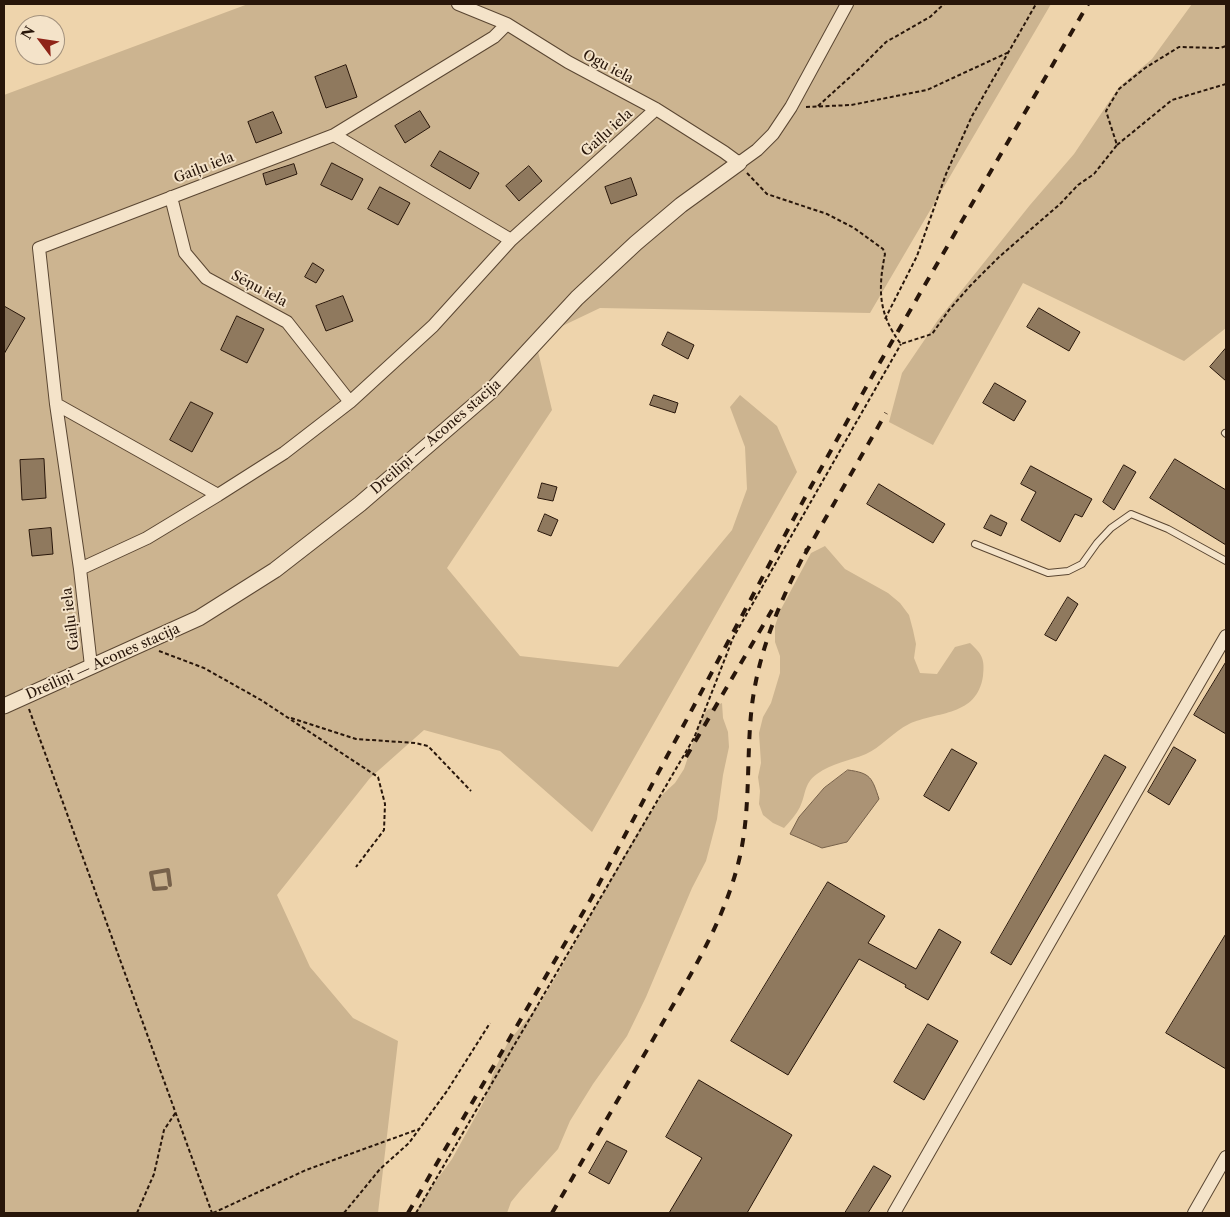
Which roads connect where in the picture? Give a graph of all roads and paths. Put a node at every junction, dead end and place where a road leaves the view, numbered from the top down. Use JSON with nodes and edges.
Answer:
{"nodes":[{"id":1,"x":458,"y":4,"type":"edge"},
{"id":2,"x":847,"y":4,"type":"edge"},
{"id":3,"x":944,"y":4,"type":"edge"},
{"id":4,"x":1036,"y":4,"type":"edge"},
{"id":5,"x":507,"y":24,"type":"junction"},
{"id":6,"x":1226,"y":46,"type":"edge"},
{"id":7,"x":1009,"y":51,"type":"junction"},
{"id":8,"x":1226,"y":84,"type":"edge"},
{"id":9,"x":818,"y":106,"type":"junction"},
{"id":10,"x":791,"y":107,"type":"junction"},
{"id":11,"x":656,"y":109,"type":"junction"},
{"id":12,"x":334,"y":135,"type":"junction"},
{"id":13,"x":1117,"y":145,"type":"junction"},
{"id":14,"x":739,"y":163,"type":"junction"},
{"id":15,"x":171,"y":197,"type":"junction"},
{"id":16,"x":511,"y":240,"type":"junction"},
{"id":17,"x":885,"y":320,"type":"junction"},
{"id":18,"x":901,"y":344,"type":"junction"},
{"id":19,"x":350,"y":402,"type":"junction"},
{"id":20,"x":56,"y":404,"type":"junction"},
{"id":21,"x":218,"y":495,"type":"junction"},
{"id":22,"x":975,"y":544,"type":"dead end"},
{"id":23,"x":1226,"y":561,"type":"edge"},
{"id":24,"x":80,"y":569,"type":"junction"},
{"id":25,"x":1226,"y":636,"type":"edge"},
{"id":26,"x":147,"y":642,"type":"junction"},
{"id":27,"x":91,"y":666,"type":"junction"},
{"id":28,"x":25,"y":697,"type":"junction"},
{"id":29,"x":4,"y":706,"type":"edge"},
{"id":30,"x":286,"y":717,"type":"junction"},
{"id":31,"x":471,"y":791,"type":"dead end"},
{"id":32,"x":356,"y":867,"type":"dead end"},
{"id":33,"x":490,"y":1023,"type":"dead end"},
{"id":34,"x":176,"y":1112,"type":"junction"},
{"id":35,"x":420,"y":1128,"type":"junction"},
{"id":36,"x":1226,"y":1157,"type":"edge"},
{"id":37,"x":137,"y":1213,"type":"edge"},
{"id":38,"x":213,"y":1213,"type":"edge"},
{"id":39,"x":344,"y":1213,"type":"edge"},
{"id":40,"x":416,"y":1213,"type":"edge"},
{"id":41,"x":894,"y":1213,"type":"edge"},
{"id":42,"x":1194,"y":1213,"type":"edge"}],
"edges":[{"from":1,"to":5,"type":"street","name":"Ogu iela"},
{"from":2,"to":10,"type":"street","name":"Dreiliņi — Acones stacija"},
{"from":3,"to":9,"type":"path"},
{"from":4,"to":7,"type":"path"},
{"from":5,"to":11,"type":"street","name":"Ogu iela"},
{"from":5,"to":12,"type":"street","name":"Gaiļu iela"},
{"from":6,"to":13,"type":"path"},
{"from":7,"to":9,"type":"path"},
{"from":7,"to":17,"type":"path"},
{"from":8,"to":13,"type":"path"},
{"from":9,"to":10,"type":"path"},
{"from":10,"to":14,"type":"street","name":"Dreiliņi — Acones stacija"},
{"from":11,"to":14,"type":"street","name":"Ogu iela"},
{"from":11,"to":16,"type":"street","name":"Gaiļu iela"},
{"from":12,"to":15,"type":"street","name":"Gaiļu iela"},
{"from":12,"to":16,"type":"street"},
{"from":13,"to":18,"type":"path"},
{"from":14,"to":17,"type":"path"},
{"from":14,"to":26,"type":"street","name":"Dreiliņi — Acones stacija"},
{"from":15,"to":19,"type":"street","name":"Sēņu iela"},
{"from":15,"to":20,"type":"street","name":"Gaiļu iela"},
{"from":16,"to":19,"type":"street","name":"Gaiļu iela"},
{"from":17,"to":18,"type":"path"},
{"from":18,"to":40,"type":"path"},
{"from":19,"to":21,"type":"street","name":"Gaiļu iela"},
{"from":20,"to":21,"type":"street"},
{"from":20,"to":24,"type":"street","name":"Gaiļu iela"},
{"from":21,"to":24,"type":"street","name":"Gaiļu iela"},
{"from":22,"to":23,"type":"lane"},
{"from":24,"to":27,"type":"street","name":"Gaiļu iela"},
{"from":25,"to":41,"type":"street"},
{"from":26,"to":27,"type":"street","name":"Dreiliņi — Acones stacija"},
{"from":26,"to":30,"type":"path"},
{"from":27,"to":28,"type":"street","name":"Dreiliņi — Acones stacija"},
{"from":28,"to":29,"type":"street","name":"Dreiliņi — Acones stacija"},
{"from":28,"to":34,"type":"path"},
{"from":30,"to":31,"type":"path"},
{"from":30,"to":32,"type":"path"},
{"from":33,"to":35,"type":"path"},
{"from":34,"to":37,"type":"path"},
{"from":34,"to":38,"type":"path"},
{"from":35,"to":38,"type":"path"},
{"from":35,"to":39,"type":"path"},
{"from":36,"to":42,"type":"street"}]}
